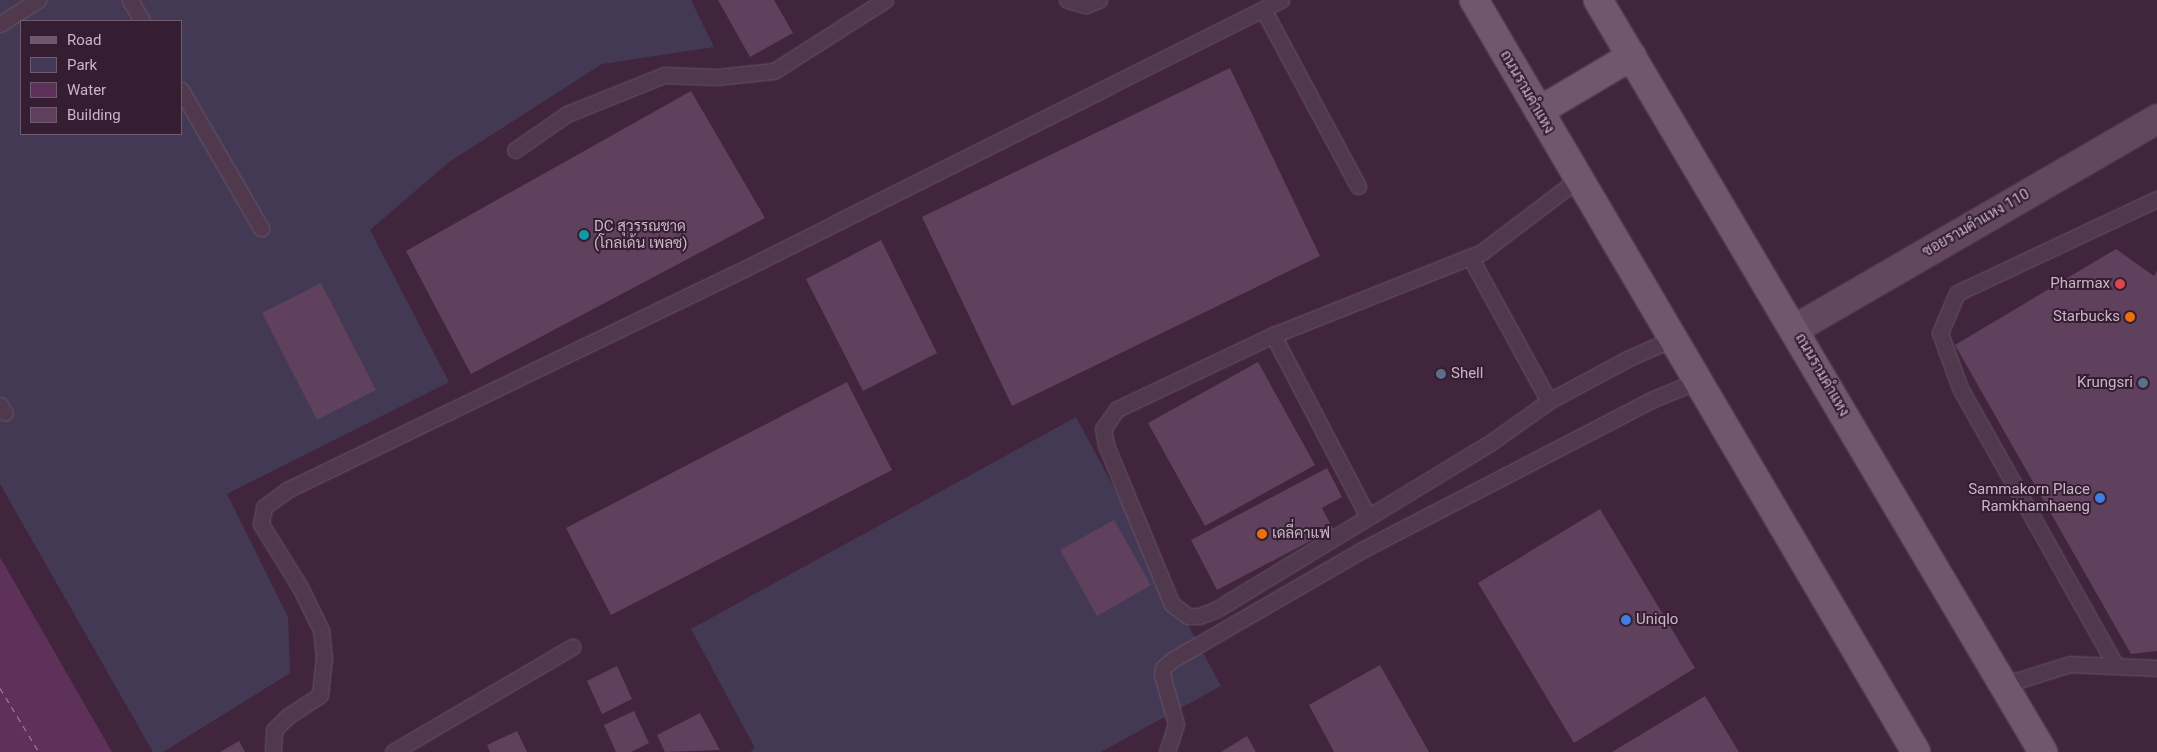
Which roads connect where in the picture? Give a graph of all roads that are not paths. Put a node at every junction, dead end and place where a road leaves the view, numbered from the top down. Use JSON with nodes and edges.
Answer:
{"nodes":[{"id":1,"x":38,"y":0,"type":"edge"},
{"id":2,"x":130,"y":0,"type":"edge"},
{"id":3,"x":885,"y":0,"type":"edge"},
{"id":4,"x":1067,"y":0,"type":"edge"},
{"id":5,"x":1099,"y":0,"type":"edge"},
{"id":6,"x":1281,"y":0,"type":"edge"},
{"id":7,"x":1474,"y":0,"type":"edge"},
{"id":8,"x":1598,"y":0,"type":"edge"},
{"id":9,"x":1262,"y":9,"type":"junction"},
{"id":10,"x":141,"y":20,"type":"edge"},
{"id":11,"x":0,"y":24,"type":"edge"},
{"id":12,"x":1632,"y":56,"type":"junction"},
{"id":13,"x":182,"y":92,"type":"edge"},
{"id":14,"x":1538,"y":111,"type":"junction"},
{"id":15,"x":2157,"y":119,"type":"edge"},
{"id":16,"x":515,"y":150,"type":"dead end"},
{"id":17,"x":1578,"y":179,"type":"junction"},
{"id":18,"x":1358,"y":186,"type":"dead end"},
{"id":19,"x":2157,"y":198,"type":"edge"},
{"id":20,"x":261,"y":228,"type":"dead end"},
{"id":21,"x":1470,"y":257,"type":"junction"},
{"id":22,"x":1795,"y":329,"type":"junction"},
{"id":23,"x":1273,"y":335,"type":"junction"},
{"id":24,"x":1672,"y":339,"type":"junction"},
{"id":25,"x":1697,"y":381,"type":"junction"},
{"id":26,"x":1549,"y":401,"type":"junction"},
{"id":27,"x":1367,"y":516,"type":"junction"},
{"id":28,"x":572,"y":647,"type":"dead end"},
{"id":29,"x":2116,"y":666,"type":"junction"},
{"id":30,"x":2157,"y":668,"type":"edge"},
{"id":31,"x":2003,"y":685,"type":"junction"},
{"id":32,"x":273,"y":752,"type":"edge"},
{"id":33,"x":393,"y":752,"type":"edge"},
{"id":34,"x":1167,"y":752,"type":"edge"},
{"id":35,"x":1916,"y":752,"type":"edge"},
{"id":36,"x":2043,"y":752,"type":"edge"}],
"edges":[{"from":1,"to":11,"type":"lane"},
{"from":2,"to":10,"type":"lane"},
{"from":3,"to":16,"type":"lane"},
{"from":4,"to":5,"type":"lane"},
{"from":6,"to":9,"type":"lane"},
{"from":7,"to":14,"type":"main road","name":"ถนนรามคำแหง"},
{"from":8,"to":12,"type":"main road","name":"ถนนรามคำแหง"},
{"from":9,"to":18,"type":"lane"},
{"from":9,"to":32,"type":"lane"},
{"from":12,"to":14,"type":"main road"},
{"from":12,"to":22,"type":"main road","name":"ถนนรามคำแหง"},
{"from":13,"to":20,"type":"lane"},
{"from":14,"to":17,"type":"main road","name":"ถนนรามคำแหง"},
{"from":15,"to":22,"type":"street","name":"ซอยรามคำแหง 110"},
{"from":17,"to":21,"type":"lane"},
{"from":17,"to":24,"type":"main road","name":"ถนนรามคำแหง"},
{"from":19,"to":29,"type":"lane"},
{"from":21,"to":23,"type":"lane"},
{"from":21,"to":26,"type":"lane"},
{"from":22,"to":31,"type":"main road","name":"ถนนรามคำแหง"},
{"from":23,"to":27,"type":"lane"},
{"from":23,"to":27,"type":"lane"},
{"from":24,"to":25,"type":"main road","name":"ถนนรามคำแหง"},
{"from":24,"to":26,"type":"lane"},
{"from":25,"to":34,"type":"lane"},
{"from":25,"to":35,"type":"main road","name":"ถนนรามคำแหง"},
{"from":26,"to":27,"type":"lane"},
{"from":28,"to":33,"type":"lane"},
{"from":29,"to":30,"type":"lane"},
{"from":29,"to":31,"type":"lane"},
{"from":31,"to":36,"type":"main road","name":"ถนนรามคำแหง"}]}
